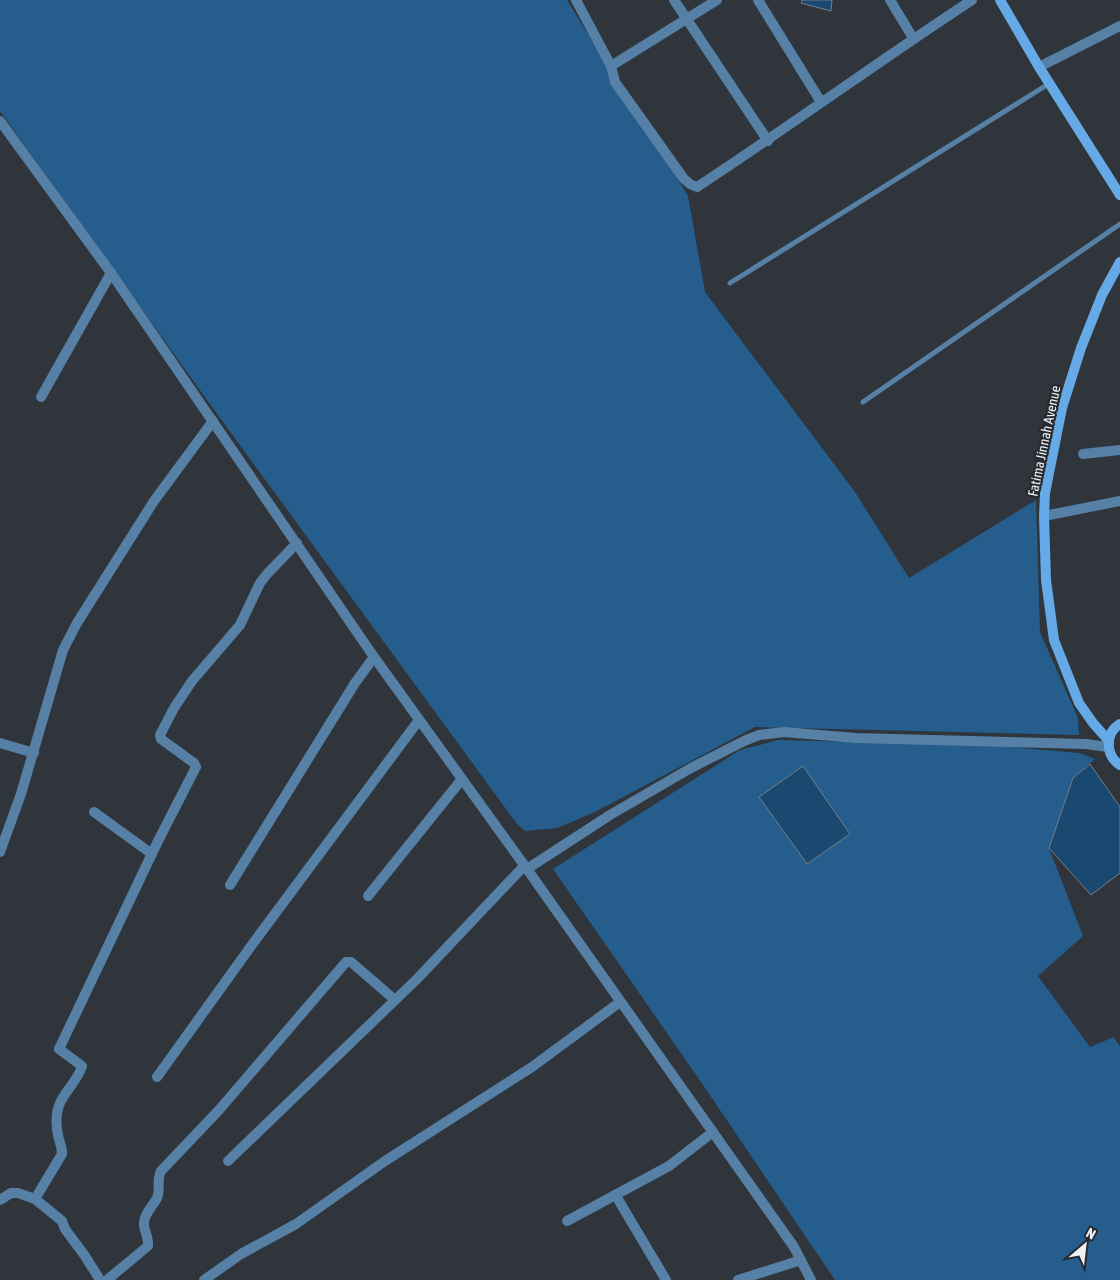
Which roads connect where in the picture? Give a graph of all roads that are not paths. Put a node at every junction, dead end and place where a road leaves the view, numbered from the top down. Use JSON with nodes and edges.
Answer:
{"nodes":[{"id":1,"x":576,"y":0,"type":"edge"},
{"id":2,"x":674,"y":0,"type":"edge"},
{"id":3,"x":717,"y":0,"type":"edge"},
{"id":4,"x":758,"y":0,"type":"edge"},
{"id":5,"x":890,"y":0,"type":"edge"},
{"id":6,"x":972,"y":0,"type":"edge"},
{"id":7,"x":1000,"y":0,"type":"edge"},
{"id":8,"x":686,"y":20,"type":"junction"},
{"id":9,"x":1120,"y":26,"type":"edge"},
{"id":10,"x":913,"y":38,"type":"junction"},
{"id":11,"x":611,"y":66,"type":"junction"},
{"id":12,"x":1039,"y":67,"type":"junction"},
{"id":13,"x":1050,"y":83,"type":"junction"},
{"id":14,"x":820,"y":102,"type":"junction"},
{"id":15,"x":0,"y":121,"type":"edge"},
{"id":16,"x":768,"y":140,"type":"junction"},
{"id":17,"x":1120,"y":195,"type":"edge"},
{"id":18,"x":1120,"y":224,"type":"edge"},
{"id":19,"x":1120,"y":262,"type":"edge"},
{"id":20,"x":111,"y":273,"type":"junction"},
{"id":21,"x":730,"y":283,"type":"dead end"},
{"id":22,"x":41,"y":397,"type":"dead end"},
{"id":23,"x":863,"y":402,"type":"dead end"},
{"id":24,"x":213,"y":421,"type":"junction"},
{"id":25,"x":1120,"y":450,"type":"edge"},
{"id":26,"x":1084,"y":454,"type":"dead end"},
{"id":27,"x":1120,"y":501,"type":"edge"},
{"id":28,"x":1044,"y":516,"type":"junction"},
{"id":29,"x":297,"y":543,"type":"junction"},
{"id":30,"x":374,"y":657,"type":"junction"},
{"id":31,"x":419,"y":720,"type":"junction"},
{"id":32,"x":1120,"y":724,"type":"edge"},
{"id":33,"x":0,"y":743,"type":"edge"},
{"id":34,"x":1108,"y":744,"type":"junction"},
{"id":35,"x":34,"y":753,"type":"junction"},
{"id":36,"x":1120,"y":765,"type":"edge"},
{"id":37,"x":462,"y":779,"type":"junction"},
{"id":38,"x":94,"y":812,"type":"dead end"},
{"id":39,"x":0,"y":852,"type":"edge"},
{"id":40,"x":152,"y":854,"type":"junction"},
{"id":41,"x":526,"y":868,"type":"junction"},
{"id":42,"x":230,"y":885,"type":"dead end"},
{"id":43,"x":368,"y":896,"type":"dead end"},
{"id":44,"x":395,"y":1000,"type":"junction"},
{"id":45,"x":620,"y":1002,"type":"junction"},
{"id":46,"x":157,"y":1077,"type":"dead end"},
{"id":47,"x":712,"y":1132,"type":"junction"},
{"id":48,"x":228,"y":1161,"type":"dead end"},
{"id":49,"x":616,"y":1196,"type":"junction"},
{"id":50,"x":36,"y":1199,"type":"junction"},
{"id":51,"x":0,"y":1200,"type":"edge"},
{"id":52,"x":567,"y":1222,"type":"dead end"},
{"id":53,"x":800,"y":1260,"type":"junction"},
{"id":54,"x":100,"y":1280,"type":"edge"},
{"id":55,"x":107,"y":1280,"type":"edge"},
{"id":56,"x":204,"y":1280,"type":"edge"},
{"id":57,"x":666,"y":1280,"type":"edge"},
{"id":58,"x":738,"y":1280,"type":"edge"},
{"id":59,"x":811,"y":1280,"type":"edge"}],
"edges":[{"from":1,"to":11,"type":"street"},
{"from":2,"to":8,"type":"street"},
{"from":3,"to":8,"type":"street"},
{"from":4,"to":14,"type":"street"},
{"from":5,"to":10,"type":"street"},
{"from":6,"to":10,"type":"street"},
{"from":7,"to":12,"type":"main road"},
{"from":8,"to":11,"type":"street"},
{"from":8,"to":16,"type":"street"},
{"from":9,"to":12,"type":"street"},
{"from":10,"to":14,"type":"street"},
{"from":11,"to":16,"type":"street"},
{"from":12,"to":13,"type":"main road"},
{"from":13,"to":17,"type":"main road"},
{"from":13,"to":21,"type":"lane"},
{"from":14,"to":16,"type":"street"},
{"from":15,"to":20,"type":"street"},
{"from":18,"to":23,"type":"lane"},
{"from":19,"to":28,"type":"main road","name":"Fatima Jinnah Avenue"},
{"from":20,"to":22,"type":"street"},
{"from":20,"to":24,"type":"street"},
{"from":24,"to":29,"type":"street"},
{"from":24,"to":35,"type":"street"},
{"from":25,"to":26,"type":"street"},
{"from":27,"to":28,"type":"street"},
{"from":28,"to":34,"type":"main road","name":"Fatima Jinnah Avenue"},
{"from":29,"to":30,"type":"street"},
{"from":29,"to":40,"type":"street"},
{"from":30,"to":31,"type":"street"},
{"from":30,"to":42,"type":"street"},
{"from":31,"to":37,"type":"street"},
{"from":31,"to":46,"type":"street"},
{"from":32,"to":34,"type":"main road"},
{"from":33,"to":35,"type":"street"},
{"from":34,"to":36,"type":"main road","name":"Fatima Jinnah Avenue"},
{"from":34,"to":41,"type":"street"},
{"from":35,"to":39,"type":"street"},
{"from":37,"to":41,"type":"street"},
{"from":37,"to":43,"type":"street"},
{"from":38,"to":40,"type":"street"},
{"from":40,"to":50,"type":"street"},
{"from":41,"to":44,"type":"street"},
{"from":41,"to":45,"type":"street"},
{"from":44,"to":48,"type":"street"},
{"from":44,"to":55,"type":"street"},
{"from":45,"to":47,"type":"street"},
{"from":45,"to":56,"type":"street"},
{"from":47,"to":49,"type":"street"},
{"from":47,"to":53,"type":"street"},
{"from":49,"to":52,"type":"street"},
{"from":49,"to":57,"type":"street"},
{"from":50,"to":51,"type":"street"},
{"from":50,"to":54,"type":"street"},
{"from":53,"to":58,"type":"street"},
{"from":53,"to":59,"type":"street"}]}
